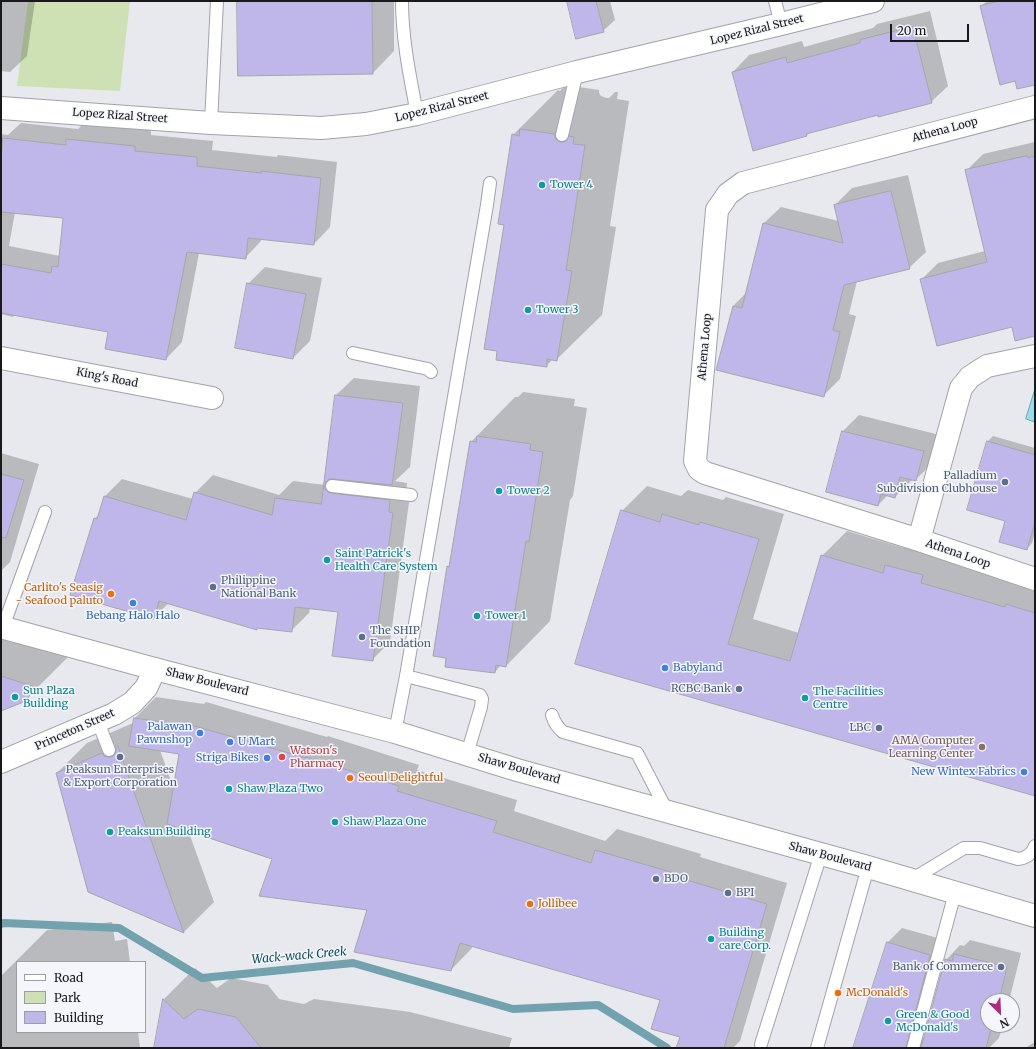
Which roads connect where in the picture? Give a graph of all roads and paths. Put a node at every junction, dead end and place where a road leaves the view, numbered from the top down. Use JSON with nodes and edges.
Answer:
{"nodes":[{"id":1,"x":217,"y":1,"type":"edge"},
{"id":2,"x":402,"y":1,"type":"edge"},
{"id":3,"x":775,"y":1,"type":"edge"},
{"id":4,"x":873,"y":1,"type":"edge"},
{"id":5,"x":781,"y":24,"type":"junction"},
{"id":6,"x":577,"y":72,"type":"junction"},
{"id":7,"x":1035,"y":107,"type":"edge"},
{"id":8,"x":1,"y":108,"type":"edge"},
{"id":9,"x":417,"y":114,"type":"junction"},
{"id":10,"x":211,"y":123,"type":"junction"},
{"id":11,"x":562,"y":135,"type":"dead end"},
{"id":12,"x":490,"y":183,"type":"dead end"},
{"id":13,"x":353,"y":353,"type":"dead end"},
{"id":14,"x":1035,"y":356,"type":"edge"},
{"id":15,"x":1,"y":358,"type":"edge"},
{"id":16,"x":431,"y":372,"type":"dead end"},
{"id":17,"x":212,"y":398,"type":"dead end"},
{"id":18,"x":332,"y":486,"type":"dead end"},
{"id":19,"x":411,"y":495,"type":"dead end"},
{"id":20,"x":46,"y":512,"type":"dead end"},
{"id":21,"x":919,"y":540,"type":"junction"},
{"id":22,"x":1035,"y":579,"type":"edge"},
{"id":23,"x":2,"y":627,"type":"edge"},
{"id":24,"x":155,"y":669,"type":"junction"},
{"id":25,"x":406,"y":676,"type":"junction"},
{"id":26,"x":552,"y":715,"type":"dead end"},
{"id":27,"x":98,"y":722,"type":"junction"},
{"id":28,"x":395,"y":732,"type":"junction"},
{"id":29,"x":109,"y":750,"type":"dead end"},
{"id":30,"x":467,"y":754,"type":"junction"},
{"id":31,"x":1,"y":762,"type":"edge"},
{"id":32,"x":667,"y":811,"type":"junction"},
{"id":33,"x":1035,"y":846,"type":"edge"},
{"id":34,"x":821,"y":854,"type":"junction"},
{"id":35,"x":868,"y":867,"type":"junction"},
{"id":36,"x":911,"y":880,"type":"junction"},
{"id":37,"x":955,"y":893,"type":"junction"},
{"id":38,"x":1035,"y":916,"type":"edge"},
{"id":39,"x":761,"y":1044,"type":"dead end"},
{"id":40,"x":817,"y":1048,"type":"edge"},
{"id":41,"x":913,"y":1048,"type":"edge"}],
"edges":[{"from":1,"to":10,"type":"lane"},
{"from":2,"to":9,"type":"lane"},
{"from":3,"to":5,"type":"lane"},
{"from":4,"to":5,"type":"street","name":"Lopez Rizal Street"},
{"from":5,"to":6,"type":"street","name":"Lopez Rizal Street"},
{"from":6,"to":9,"type":"street","name":"Lopez Rizal Street"},
{"from":6,"to":11,"type":"lane"},
{"from":7,"to":21,"type":"street","name":"Athena Loop"},
{"from":8,"to":10,"type":"street","name":"Lopez Rizal Street"},
{"from":9,"to":10,"type":"street","name":"Lopez Rizal Street"},
{"from":12,"to":25,"type":"lane"},
{"from":13,"to":16,"type":"lane"},
{"from":14,"to":21,"type":"street"},
{"from":15,"to":17,"type":"street","name":"King's Road"},
{"from":18,"to":19,"type":"lane"},
{"from":20,"to":23,"type":"lane"},
{"from":21,"to":22,"type":"street","name":"Athena Loop"},
{"from":23,"to":24,"type":"street","name":"Shaw Boulevard"},
{"from":24,"to":27,"type":"street","name":"Princeton Street"},
{"from":24,"to":28,"type":"street","name":"Shaw Boulevard"},
{"from":25,"to":28,"type":"lane"},
{"from":25,"to":30,"type":"lane"},
{"from":26,"to":32,"type":"lane"},
{"from":27,"to":29,"type":"lane"},
{"from":27,"to":31,"type":"street","name":"Princeton Street"},
{"from":28,"to":30,"type":"street","name":"Shaw Boulevard"},
{"from":30,"to":32,"type":"street","name":"Shaw Boulevard"},
{"from":32,"to":34,"type":"street","name":"Shaw Boulevard"},
{"from":33,"to":36,"type":"lane"},
{"from":34,"to":35,"type":"street","name":"Shaw Boulevard"},
{"from":34,"to":39,"type":"lane"},
{"from":35,"to":36,"type":"street","name":"Shaw Boulevard"},
{"from":35,"to":40,"type":"lane"},
{"from":36,"to":37,"type":"street","name":"Shaw Boulevard"},
{"from":37,"to":38,"type":"street","name":"Shaw Boulevard"},
{"from":37,"to":41,"type":"lane"}]}
